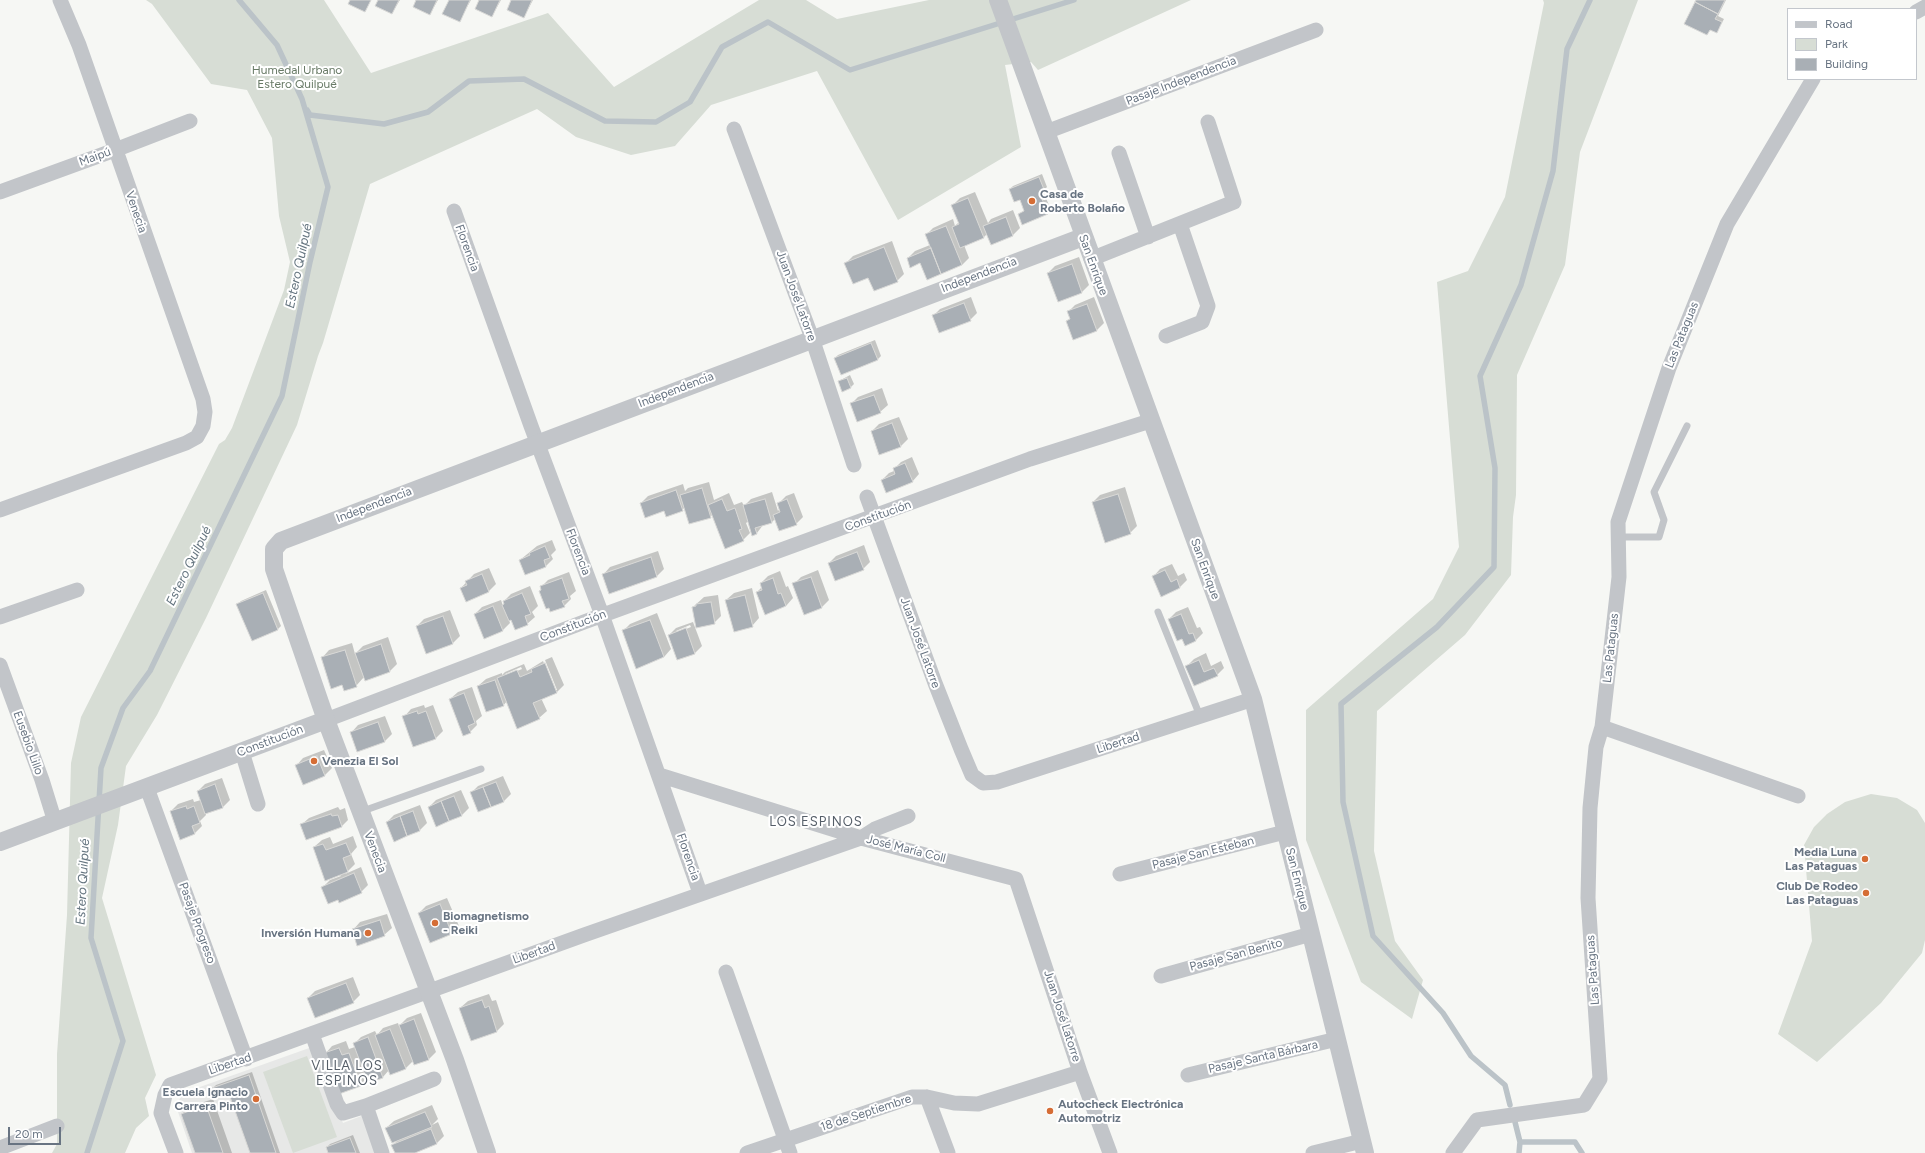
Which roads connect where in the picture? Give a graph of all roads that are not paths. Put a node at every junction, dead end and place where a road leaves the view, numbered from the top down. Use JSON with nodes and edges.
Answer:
{"nodes":[{"id":1,"x":60,"y":0,"type":"edge"},
{"id":2,"x":998,"y":0,"type":"edge"},
{"id":3,"x":1316,"y":30,"type":"dead end"},
{"id":4,"x":1812,"y":80,"type":"edge"},
{"id":5,"x":190,"y":121,"type":"dead end"},
{"id":6,"x":1208,"y":122,"type":"dead end"},
{"id":7,"x":734,"y":129,"type":"dead end"},
{"id":8,"x":1046,"y":132,"type":"junction"},
{"id":9,"x":115,"y":150,"type":"junction"},
{"id":10,"x":1119,"y":153,"type":"dead end"},
{"id":11,"x":0,"y":192,"type":"edge"},
{"id":12,"x":454,"y":211,"type":"dead end"},
{"id":13,"x":1180,"y":224,"type":"junction"},
{"id":14,"x":1083,"y":237,"type":"junction"},
{"id":15,"x":1148,"y":237,"type":"junction"},
{"id":16,"x":1091,"y":259,"type":"junction"},
{"id":17,"x":1166,"y":336,"type":"dead end"},
{"id":18,"x":812,"y":338,"type":"junction"},
{"id":19,"x":1150,"y":421,"type":"junction"},
{"id":20,"x":1686,"y":426,"type":"dead end"},
{"id":21,"x":538,"y":443,"type":"junction"},
{"id":22,"x":854,"y":465,"type":"dead end"},
{"id":23,"x":867,"y":497,"type":"dead end"},
{"id":24,"x":0,"y":510,"type":"edge"},
{"id":25,"x":875,"y":517,"type":"junction"},
{"id":26,"x":1618,"y":537,"type":"junction"},
{"id":27,"x":274,"y":549,"type":"joint"},
{"id":28,"x":77,"y":590,"type":"dead end"},
{"id":29,"x":1158,"y":612,"type":"dead end"},
{"id":30,"x":602,"y":615,"type":"junction"},
{"id":31,"x":0,"y":617,"type":"edge"},
{"id":32,"x":0,"y":665,"type":"edge"},
{"id":33,"x":1253,"y":699,"type":"junction"},
{"id":34,"x":1200,"y":716,"type":"junction"},
{"id":35,"x":326,"y":720,"type":"junction"},
{"id":36,"x":1602,"y":727,"type":"junction"},
{"id":37,"x":242,"y":752,"type":"junction"},
{"id":38,"x":481,"y":769,"type":"dead end"},
{"id":39,"x":659,"y":775,"type":"junction"},
{"id":40,"x":983,"y":783,"type":"joint"},
{"id":41,"x":147,"y":788,"type":"junction"},
{"id":42,"x":1798,"y":796,"type":"dead end"},
{"id":43,"x":258,"y":804,"type":"dead end"},
{"id":44,"x":360,"y":812,"type":"junction"},
{"id":45,"x":908,"y":816,"type":"dead end"},
{"id":46,"x":61,"y":819,"type":"junction"},
{"id":47,"x":1285,"y":832,"type":"junction"},
{"id":48,"x":861,"y":838,"type":"junction"},
{"id":49,"x":0,"y":842,"type":"edge"},
{"id":50,"x":1120,"y":874,"type":"dead end"},
{"id":51,"x":1016,"y":879,"type":"joint"},
{"id":52,"x":700,"y":893,"type":"junction"},
{"id":53,"x":1311,"y":934,"type":"junction"},
{"id":54,"x":726,"y":972,"type":"dead end"},
{"id":55,"x":1161,"y":976,"type":"dead end"},
{"id":56,"x":428,"y":992,"type":"junction"},
{"id":57,"x":312,"y":1034,"type":"junction"},
{"id":58,"x":1337,"y":1039,"type":"junction"},
{"id":59,"x":246,"y":1059,"type":"junction"},
{"id":60,"x":1080,"y":1072,"type":"junction"},
{"id":61,"x":1188,"y":1075,"type":"dead end"},
{"id":62,"x":434,"y":1078,"type":"dead end"},
{"id":63,"x":927,"y":1097,"type":"junction"},
{"id":64,"x":366,"y":1106,"type":"junction"},
{"id":65,"x":57,"y":1126,"type":"dead end"},
{"id":66,"x":788,"y":1146,"type":"edge"},
{"id":67,"x":1364,"y":1147,"type":"edge"},
{"id":68,"x":0,"y":1148,"type":"edge"},
{"id":69,"x":176,"y":1153,"type":"edge"},
{"id":70,"x":382,"y":1153,"type":"edge"},
{"id":71,"x":487,"y":1153,"type":"edge"},
{"id":72,"x":747,"y":1153,"type":"edge"},
{"id":73,"x":948,"y":1153,"type":"edge"},
{"id":74,"x":1110,"y":1153,"type":"edge"},
{"id":75,"x":1313,"y":1153,"type":"edge"},
{"id":76,"x":1453,"y":1153,"type":"edge"}],
"edges":[{"from":1,"to":9,"type":"street","name":"Venecia"},
{"from":2,"to":8,"type":"street","name":"San Enrique"},
{"from":3,"to":8,"type":"street","name":"Pasaje Independencia"},
{"from":4,"to":26,"type":"street","name":"Las Pataguas"},
{"from":5,"to":9,"type":"street","name":"Maipú"},
{"from":6,"to":13,"type":"street"},
{"from":7,"to":18,"type":"street","name":"Juan José Latorre"},
{"from":8,"to":14,"type":"street","name":"San Enrique"},
{"from":9,"to":11,"type":"street","name":"Maipú"},
{"from":9,"to":24,"type":"street","name":"Venecia"},
{"from":10,"to":15,"type":"street"},
{"from":12,"to":21,"type":"street","name":"Florencia"},
{"from":13,"to":15,"type":"street"},
{"from":13,"to":17,"type":"street"},
{"from":14,"to":16,"type":"street","name":"San Enrique"},
{"from":14,"to":18,"type":"street","name":"Independencia"},
{"from":15,"to":16,"type":"street"},
{"from":16,"to":19,"type":"street","name":"San Enrique"},
{"from":18,"to":21,"type":"street","name":"Independencia"},
{"from":18,"to":22,"type":"street","name":"Juan José Latorre"},
{"from":19,"to":25,"type":"street","name":"Constitución"},
{"from":19,"to":33,"type":"street","name":"San Enrique"},
{"from":20,"to":26,"type":"lane"},
{"from":21,"to":27,"type":"street","name":"Independencia"},
{"from":21,"to":30,"type":"street","name":"Florencia"},
{"from":23,"to":25,"type":"street","name":"Juan José Latorre"},
{"from":25,"to":30,"type":"street","name":"Constitución"},
{"from":25,"to":40,"type":"street","name":"Juan José Latorre"},
{"from":26,"to":36,"type":"street","name":"Las Pataguas"},
{"from":27,"to":35,"type":"street","name":"Venecia"},
{"from":28,"to":31,"type":"street"},
{"from":29,"to":34,"type":"lane"},
{"from":30,"to":35,"type":"street","name":"Constitución"},
{"from":30,"to":39,"type":"street","name":"Florencia"},
{"from":32,"to":46,"type":"street","name":"Eusebio Lillo"},
{"from":33,"to":34,"type":"street","name":"Libertad"},
{"from":33,"to":47,"type":"street","name":"San Enrique"},
{"from":34,"to":40,"type":"street","name":"Libertad"},
{"from":35,"to":37,"type":"street","name":"Constitución"},
{"from":35,"to":44,"type":"street","name":"Venecia"},
{"from":36,"to":42,"type":"street"},
{"from":36,"to":76,"type":"street","name":"Las Pataguas"},
{"from":37,"to":41,"type":"street","name":"Constitución"},
{"from":37,"to":43,"type":"street"},
{"from":38,"to":44,"type":"lane"},
{"from":39,"to":48,"type":"street","name":"José María Coll"},
{"from":39,"to":52,"type":"street","name":"Florencia"},
{"from":41,"to":46,"type":"street","name":"Constitución"},
{"from":41,"to":59,"type":"street","name":"Pasaje Progreso"},
{"from":44,"to":56,"type":"street","name":"Venecia"},
{"from":45,"to":48,"type":"street","name":"Libertad"},
{"from":46,"to":49,"type":"street","name":"Constitución"},
{"from":47,"to":50,"type":"street","name":"Pasaje San Esteban"},
{"from":47,"to":53,"type":"street","name":"San Enrique"},
{"from":48,"to":51,"type":"street","name":"José María Coll"},
{"from":48,"to":52,"type":"street","name":"Libertad"},
{"from":51,"to":60,"type":"street","name":"Juan José Latorre"},
{"from":52,"to":56,"type":"street","name":"Libertad"},
{"from":53,"to":55,"type":"street","name":"Pasaje San Benito"},
{"from":53,"to":58,"type":"street","name":"San Enrique"},
{"from":54,"to":66,"type":"street"},
{"from":56,"to":57,"type":"street","name":"Libertad"},
{"from":56,"to":71,"type":"street","name":"Venecia"},
{"from":57,"to":59,"type":"street","name":"Libertad"},
{"from":57,"to":64,"type":"street"},
{"from":58,"to":61,"type":"street","name":"Pasaje Santa Bárbara"},
{"from":58,"to":67,"type":"street","name":"San Enrique"},
{"from":59,"to":69,"type":"street","name":"Libertad"},
{"from":60,"to":63,"type":"street","name":"18 de Septiembre"},
{"from":60,"to":74,"type":"street","name":"Juan José Latorre"},
{"from":62,"to":64,"type":"street"},
{"from":63,"to":66,"type":"street","name":"18 de Septiembre"},
{"from":63,"to":73,"type":"street"},
{"from":64,"to":70,"type":"street"},
{"from":65,"to":68,"type":"street"},
{"from":66,"to":72,"type":"street","name":"18 de Septiembre"},
{"from":67,"to":75,"type":"street"}]}
